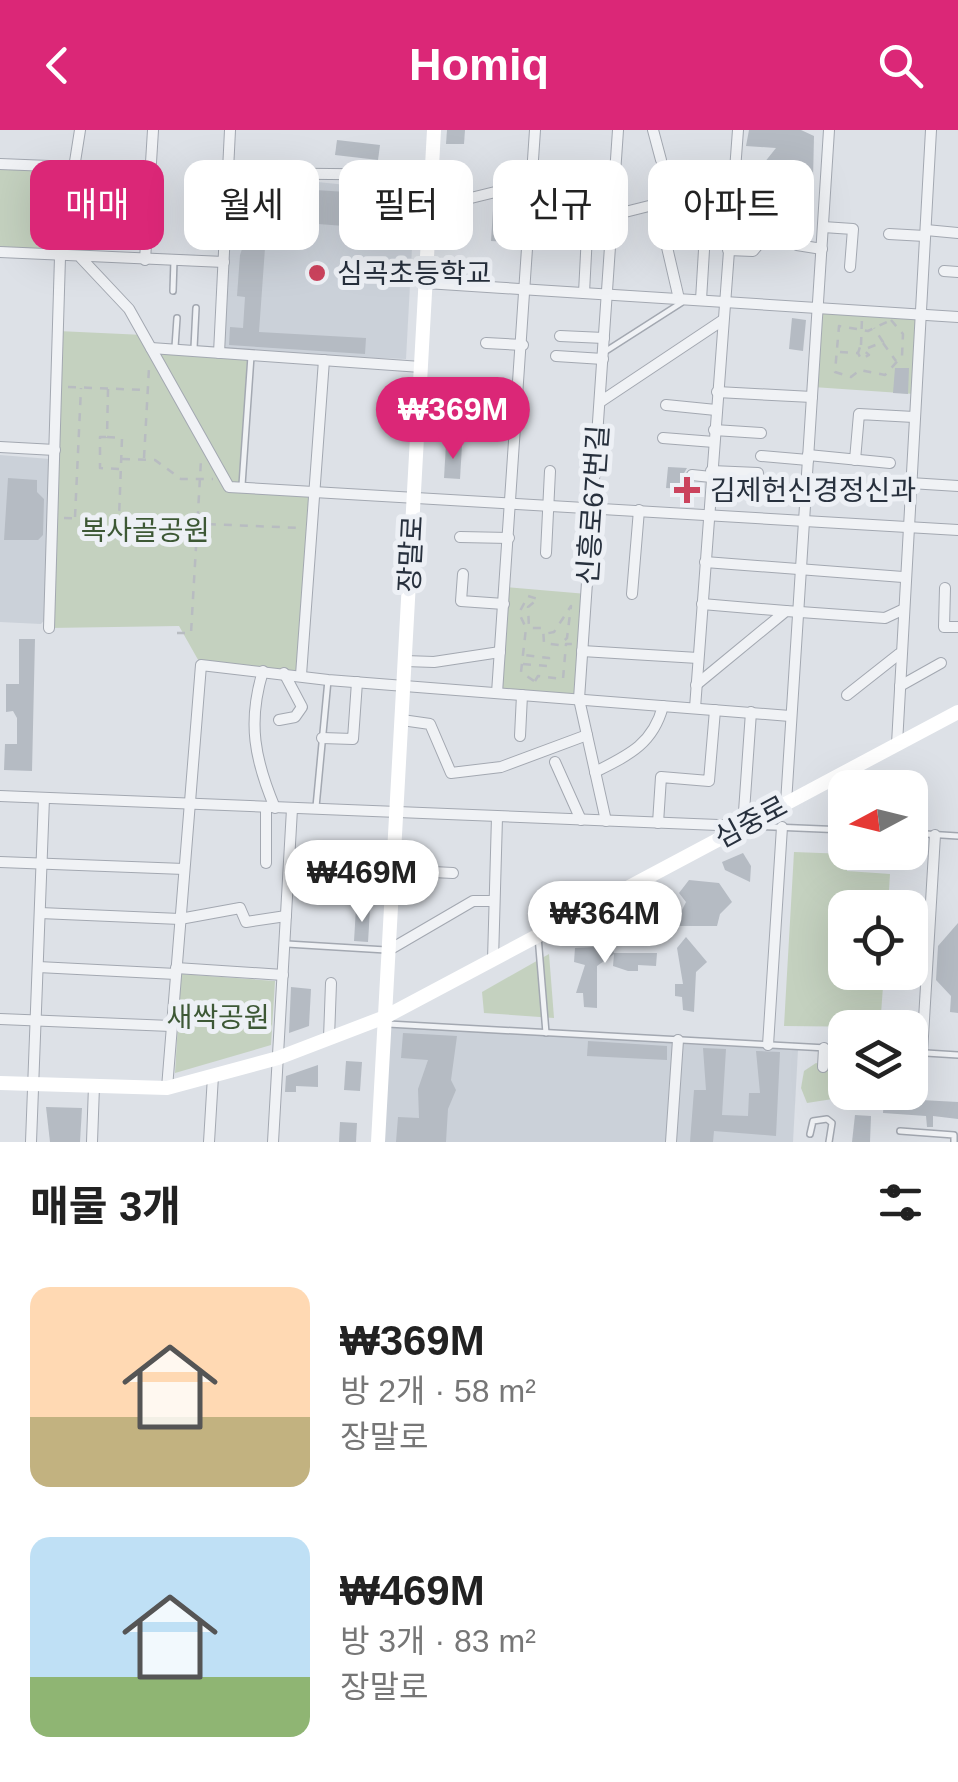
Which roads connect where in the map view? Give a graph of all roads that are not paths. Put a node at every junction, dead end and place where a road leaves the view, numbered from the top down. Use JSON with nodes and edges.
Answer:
{"nodes":[{"id":1,"x":80,"y":130,"type":"edge"},
{"id":2,"x":153,"y":130,"type":"edge"},
{"id":3,"x":230,"y":130,"type":"edge"},
{"id":4,"x":434,"y":130,"type":"edge"},
{"id":5,"x":535,"y":130,"type":"edge"},
{"id":6,"x":618,"y":130,"type":"edge"},
{"id":7,"x":653,"y":130,"type":"edge"},
{"id":8,"x":738,"y":130,"type":"edge"},
{"id":9,"x":830,"y":130,"type":"edge"},
{"id":10,"x":931,"y":130,"type":"edge"},
{"id":11,"x":75,"y":160,"type":"edge"},
{"id":12,"x":229,"y":160,"type":"edge"},
{"id":13,"x":433,"y":160,"type":"edge"},
{"id":14,"x":533,"y":160,"type":"edge"},
{"id":15,"x":616,"y":160,"type":"edge"},
{"id":16,"x":661,"y":160,"type":"dead end"},
{"id":17,"x":735,"y":160,"type":"edge"},
{"id":18,"x":0,"y":164,"type":"edge"},
{"id":19,"x":30,"y":165,"type":"edge"},
{"id":20,"x":823,"y":226,"type":"junction"},
{"id":21,"x":926,"y":233,"type":"junction"},
{"id":22,"x":958,"y":233,"type":"edge"},
{"id":23,"x":889,"y":234,"type":"dead end"},
{"id":24,"x":814,"y":247,"type":"edge"},
{"id":25,"x":822,"y":248,"type":"junction"},
{"id":26,"x":61,"y":250,"type":"edge"},
{"id":27,"x":225,"y":250,"type":"edge"},
{"id":28,"x":428,"y":250,"type":"edge"},
{"id":29,"x":529,"y":250,"type":"edge"},
{"id":30,"x":585,"y":250,"type":"edge"},
{"id":31,"x":610,"y":250,"type":"edge"},
{"id":32,"x":670,"y":250,"type":"edge"},
{"id":33,"x":704,"y":250,"type":"edge"},
{"id":34,"x":728,"y":250,"type":"joint"},
{"id":35,"x":754,"y":250,"type":"edge"},
{"id":36,"x":0,"y":252,"type":"edge"},
{"id":37,"x":60,"y":257,"type":"junction"},
{"id":38,"x":81,"y":258,"type":"junction"},
{"id":39,"x":145,"y":260,"type":"junction"},
{"id":40,"x":174,"y":260,"type":"junction"},
{"id":41,"x":224,"y":262,"type":"junction"},
{"id":42,"x":850,"y":267,"type":"dead end"},
{"id":43,"x":944,"y":271,"type":"dead end"},
{"id":44,"x":958,"y":272,"type":"edge"},
{"id":45,"x":426,"y":282,"type":"junction"},
{"id":46,"x":526,"y":289,"type":"junction"},
{"id":47,"x":172,"y":291,"type":"dead end"},
{"id":48,"x":584,"y":293,"type":"junction"},
{"id":49,"x":607,"y":295,"type":"junction"},
{"id":50,"x":683,"y":299,"type":"junction"},
{"id":51,"x":702,"y":300,"type":"junction"},
{"id":52,"x":724,"y":301,"type":"junction"},
{"id":53,"x":818,"y":306,"type":"junction"},
{"id":54,"x":196,"y":308,"type":"dead end"},
{"id":55,"x":920,"y":315,"type":"junction"},
{"id":56,"x":958,"y":317,"type":"edge"},
{"id":57,"x":177,"y":318,"type":"dead end"},
{"id":58,"x":723,"y":320,"type":"junction"},
{"id":59,"x":560,"y":336,"type":"dead end"},
{"id":60,"x":604,"y":338,"type":"junction"},
{"id":61,"x":486,"y":343,"type":"dead end"},
{"id":62,"x":522,"y":346,"type":"junction"},
{"id":63,"x":151,"y":348,"type":"junction"},
{"id":64,"x":175,"y":350,"type":"junction"},
{"id":65,"x":194,"y":351,"type":"junction"},
{"id":66,"x":219,"y":353,"type":"junction"},
{"id":67,"x":251,"y":355,"type":"junction"},
{"id":68,"x":556,"y":356,"type":"dead end"},
{"id":69,"x":603,"y":356,"type":"junction"},
{"id":70,"x":324,"y":360,"type":"junction"},
{"id":71,"x":421,"y":367,"type":"junction"},
{"id":72,"x":718,"y":392,"type":"junction"},
{"id":73,"x":812,"y":397,"type":"junction"},
{"id":74,"x":600,"y":402,"type":"junction"},
{"id":75,"x":666,"y":405,"type":"dead end"},
{"id":76,"x":716,"y":410,"type":"junction"},
{"id":77,"x":914,"y":417,"type":"junction"},
{"id":78,"x":761,"y":433,"type":"dead end"},
{"id":79,"x":714,"y":436,"type":"junction"},
{"id":80,"x":664,"y":438,"type":"dead end"},
{"id":81,"x":0,"y":447,"type":"edge"},
{"id":82,"x":55,"y":450,"type":"junction"},
{"id":83,"x":762,"y":456,"type":"dead end"},
{"id":84,"x":808,"y":458,"type":"junction"},
{"id":85,"x":855,"y":460,"type":"junction"},
{"id":86,"x":890,"y":463,"type":"dead end"},
{"id":87,"x":550,"y":471,"type":"dead end"},
{"id":88,"x":758,"y":473,"type":"dead end"},
{"id":89,"x":711,"y":474,"type":"junction"},
{"id":90,"x":692,"y":475,"type":"dead end"},
{"id":91,"x":910,"y":482,"type":"junction"},
{"id":92,"x":958,"y":486,"type":"edge"},
{"id":93,"x":242,"y":488,"type":"junction"},
{"id":94,"x":317,"y":492,"type":"junction"},
{"id":95,"x":414,"y":497,"type":"junction"},
{"id":96,"x":512,"y":503,"type":"junction"},
{"id":97,"x":548,"y":505,"type":"junction"},
{"id":98,"x":593,"y":508,"type":"junction"},
{"id":99,"x":639,"y":510,"type":"junction"},
{"id":100,"x":708,"y":514,"type":"junction"},
{"id":101,"x":804,"y":520,"type":"junction"},
{"id":102,"x":906,"y":527,"type":"junction"},
{"id":103,"x":958,"y":530,"type":"edge"},
{"id":104,"x":460,"y":537,"type":"dead end"},
{"id":105,"x":509,"y":538,"type":"junction"},
{"id":106,"x":546,"y":553,"type":"dead end"},
{"id":107,"x":705,"y":562,"type":"junction"},
{"id":108,"x":801,"y":568,"type":"junction"},
{"id":109,"x":463,"y":574,"type":"dead end"},
{"id":110,"x":903,"y":576,"type":"junction"},
{"id":111,"x":945,"y":588,"type":"dead end"},
{"id":112,"x":632,"y":594,"type":"dead end"},
{"id":113,"x":504,"y":604,"type":"junction"},
{"id":114,"x":702,"y":604,"type":"junction"},
{"id":115,"x":902,"y":610,"type":"junction"},
{"id":116,"x":792,"y":611,"type":"junction"},
{"id":117,"x":958,"y":627,"type":"edge"},
{"id":118,"x":49,"y":628,"type":"dead end"},
{"id":119,"x":583,"y":648,"type":"junction"},
{"id":120,"x":500,"y":652,"type":"junction"},
{"id":121,"x":899,"y":654,"type":"junction"},
{"id":122,"x":698,"y":658,"type":"junction"},
{"id":123,"x":405,"y":661,"type":"junction"},
{"id":124,"x":940,"y":663,"type":"dead end"},
{"id":125,"x":263,"y":671,"type":"junction"},
{"id":126,"x":284,"y":673,"type":"junction"},
{"id":127,"x":300,"y":675,"type":"junction"},
{"id":128,"x":328,"y":680,"type":"junction"},
{"id":129,"x":357,"y":682,"type":"junction"},
{"id":130,"x":404,"y":686,"type":"junction"},
{"id":131,"x":696,"y":686,"type":"junction"},
{"id":132,"x":900,"y":686,"type":"junction"},
{"id":133,"x":497,"y":693,"type":"junction"},
{"id":134,"x":528,"y":695,"type":"junction"},
{"id":135,"x":847,"y":695,"type":"dead end"},
{"id":136,"x":579,"y":699,"type":"junction"},
{"id":137,"x":663,"y":706,"type":"junction"},
{"id":138,"x":695,"y":708,"type":"junction"},
{"id":139,"x":715,"y":710,"type":"junction"},
{"id":140,"x":751,"y":712,"type":"junction"},
{"id":141,"x":958,"y":712,"type":"edge"},
{"id":142,"x":790,"y":716,"type":"junction"},
{"id":143,"x":279,"y":720,"type":"dead end"},
{"id":144,"x":402,"y":720,"type":"junction"},
{"id":145,"x":587,"y":735,"type":"junction"},
{"id":146,"x":520,"y":736,"type":"dead end"},
{"id":147,"x":322,"y":738,"type":"junction"},
{"id":148,"x":896,"y":744,"type":"junction"},
{"id":149,"x":556,"y":762,"type":"dead end"},
{"id":150,"x":595,"y":772,"type":"junction"},
{"id":151,"x":0,"y":796,"type":"edge"},
{"id":152,"x":44,"y":798,"type":"junction"},
{"id":153,"x":786,"y":802,"type":"junction"},
{"id":154,"x":189,"y":804,"type":"junction"},
{"id":155,"x":270,"y":808,"type":"junction"},
{"id":156,"x":292,"y":809,"type":"junction"},
{"id":157,"x":316,"y":810,"type":"junction"},
{"id":158,"x":396,"y":814,"type":"junction"},
{"id":159,"x":497,"y":817,"type":"junction"},
{"id":160,"x":580,"y":820,"type":"junction"},
{"id":161,"x":606,"y":821,"type":"junction"},
{"id":162,"x":658,"y":822,"type":"junction"},
{"id":163,"x":743,"y":826,"type":"junction"},
{"id":164,"x":782,"y":827,"type":"junction"},
{"id":165,"x":828,"y":829,"type":"edge"},
{"id":166,"x":928,"y":834,"type":"edge"},
{"id":167,"x":935,"y":834,"type":"junction"},
{"id":168,"x":958,"y":836,"type":"edge"},
{"id":169,"x":0,"y":862,"type":"edge"},
{"id":170,"x":42,"y":863,"type":"junction"},
{"id":171,"x":266,"y":863,"type":"dead end"},
{"id":172,"x":184,"y":869,"type":"junction"},
{"id":173,"x":394,"y":870,"type":"junction"},
{"id":174,"x":453,"y":873,"type":"dead end"},
{"id":175,"x":494,"y":901,"type":"junction"},
{"id":176,"x":40,"y":914,"type":"junction"},
{"id":177,"x":286,"y":916,"type":"junction"},
{"id":178,"x":180,"y":919,"type":"junction"},
{"id":179,"x":538,"y":936,"type":"junction"},
{"id":180,"x":284,"y":944,"type":"junction"},
{"id":181,"x":389,"y":950,"type":"junction"},
{"id":182,"x":493,"y":960,"type":"junction"},
{"id":183,"x":38,"y":966,"type":"junction"},
{"id":184,"x":176,"y":970,"type":"junction"},
{"id":185,"x":282,"y":975,"type":"junction"},
{"id":186,"x":331,"y":983,"type":"dead end"},
{"id":187,"x":920,"y":1010,"type":"edge"},
{"id":188,"x":0,"y":1018,"type":"edge"},
{"id":189,"x":36,"y":1020,"type":"junction"},
{"id":190,"x":385,"y":1021,"type":"junction"},
{"id":191,"x":172,"y":1026,"type":"junction"},
{"id":192,"x":546,"y":1033,"type":"junction"},
{"id":193,"x":329,"y":1038,"type":"junction"},
{"id":194,"x":678,"y":1040,"type":"junction"},
{"id":195,"x":768,"y":1045,"type":"junction"},
{"id":196,"x":824,"y":1048,"type":"junction"},
{"id":197,"x":828,"y":1048,"type":"edge"},
{"id":198,"x":928,"y":1054,"type":"edge"},
{"id":199,"x":958,"y":1055,"type":"edge"},
{"id":200,"x":278,"y":1058,"type":"junction"},
{"id":201,"x":823,"y":1067,"type":"dead end"},
{"id":202,"x":213,"y":1076,"type":"junction"},
{"id":203,"x":0,"y":1084,"type":"edge"},
{"id":204,"x":33,"y":1084,"type":"junction"},
{"id":205,"x":94,"y":1086,"type":"junction"},
{"id":206,"x":167,"y":1088,"type":"junction"},
{"id":207,"x":900,"y":1130,"type":"dead end"},
{"id":208,"x":810,"y":1134,"type":"dead end"},
{"id":209,"x":30,"y":1142,"type":"edge"},
{"id":210,"x":92,"y":1142,"type":"edge"},
{"id":211,"x":209,"y":1142,"type":"edge"},
{"id":212,"x":273,"y":1142,"type":"edge"},
{"id":213,"x":378,"y":1142,"type":"edge"},
{"id":214,"x":671,"y":1142,"type":"edge"},
{"id":215,"x":828,"y":1142,"type":"edge"},
{"id":216,"x":954,"y":1142,"type":"edge"}],
"edges":[{"from":1,"to":11,"type":"street"},
{"from":2,"to":39,"type":"street"},
{"from":3,"to":12,"type":"street"},
{"from":4,"to":13,"type":"street","name":"장말로"},
{"from":5,"to":14,"type":"street"},
{"from":6,"to":15,"type":"street","name":"신흥로67번길"},
{"from":7,"to":16,"type":"street"},
{"from":8,"to":17,"type":"street"},
{"from":9,"to":20,"type":"street"},
{"from":10,"to":21,"type":"street"},
{"from":18,"to":19,"type":"street"},
{"from":20,"to":25,"type":"street"},
{"from":20,"to":42,"type":"street"},
{"from":21,"to":22,"type":"street"},
{"from":21,"to":23,"type":"street"},
{"from":21,"to":55,"type":"street"},
{"from":24,"to":25,"type":"street"},
{"from":25,"to":53,"type":"street"},
{"from":26,"to":37,"type":"street"},
{"from":27,"to":41,"type":"street"},
{"from":28,"to":45,"type":"street","name":"장말로"},
{"from":29,"to":46,"type":"street"},
{"from":30,"to":48,"type":"street"},
{"from":31,"to":49,"type":"street","name":"신흥로67번길"},
{"from":32,"to":50,"type":"street"},
{"from":33,"to":51,"type":"street"},
{"from":34,"to":35,"type":"street"},
{"from":34,"to":52,"type":"street"},
{"from":36,"to":37,"type":"street"},
{"from":37,"to":38,"type":"street"},
{"from":37,"to":82,"type":"street"},
{"from":38,"to":39,"type":"street"},
{"from":38,"to":63,"type":"street"},
{"from":39,"to":40,"type":"street"},
{"from":40,"to":41,"type":"street"},
{"from":40,"to":47,"type":"lane"},
{"from":41,"to":66,"type":"street"},
{"from":43,"to":44,"type":"street"},
{"from":45,"to":46,"type":"street"},
{"from":45,"to":71,"type":"street","name":"장말로"},
{"from":46,"to":48,"type":"street"},
{"from":46,"to":62,"type":"street"},
{"from":48,"to":49,"type":"street"},
{"from":49,"to":50,"type":"street"},
{"from":49,"to":60,"type":"street","name":"신흥로67번길"},
{"from":50,"to":51,"type":"street"},
{"from":50,"to":69,"type":"lane"},
{"from":51,"to":52,"type":"street"},
{"from":52,"to":53,"type":"street"},
{"from":52,"to":58,"type":"street"},
{"from":53,"to":55,"type":"street"},
{"from":53,"to":73,"type":"street"},
{"from":54,"to":65,"type":"lane"},
{"from":55,"to":56,"type":"street"},
{"from":55,"to":77,"type":"street"},
{"from":57,"to":64,"type":"lane"},
{"from":58,"to":72,"type":"street"},
{"from":58,"to":74,"type":"street"},
{"from":59,"to":60,"type":"street"},
{"from":60,"to":69,"type":"street","name":"신흥로67번길"},
{"from":61,"to":62,"type":"street"},
{"from":62,"to":96,"type":"street"},
{"from":63,"to":64,"type":"street"},
{"from":63,"to":93,"type":"street"},
{"from":64,"to":65,"type":"street"},
{"from":65,"to":66,"type":"street"},
{"from":66,"to":67,"type":"street"},
{"from":67,"to":70,"type":"street"},
{"from":67,"to":93,"type":"lane"},
{"from":68,"to":69,"type":"street"},
{"from":69,"to":74,"type":"street","name":"신흥로67번길"},
{"from":70,"to":71,"type":"street"},
{"from":70,"to":94,"type":"street"},
{"from":71,"to":95,"type":"street","name":"장말로"},
{"from":72,"to":73,"type":"street"},
{"from":72,"to":76,"type":"street"},
{"from":73,"to":84,"type":"street"},
{"from":74,"to":98,"type":"street","name":"신흥로67번길"},
{"from":75,"to":76,"type":"street"},
{"from":76,"to":79,"type":"street"},
{"from":77,"to":85,"type":"street"},
{"from":77,"to":91,"type":"street"},
{"from":78,"to":79,"type":"street"},
{"from":79,"to":80,"type":"street"},
{"from":79,"to":89,"type":"street"},
{"from":81,"to":82,"type":"street"},
{"from":82,"to":118,"type":"street"},
{"from":83,"to":84,"type":"street"},
{"from":84,"to":85,"type":"street"},
{"from":84,"to":101,"type":"street"},
{"from":85,"to":86,"type":"street"},
{"from":87,"to":97,"type":"street"},
{"from":88,"to":89,"type":"street"},
{"from":89,"to":90,"type":"street"},
{"from":89,"to":100,"type":"street"},
{"from":91,"to":92,"type":"street"},
{"from":91,"to":102,"type":"street"},
{"from":93,"to":94,"type":"street"},
{"from":94,"to":95,"type":"street"},
{"from":94,"to":127,"type":"street"},
{"from":95,"to":96,"type":"street"},
{"from":95,"to":123,"type":"street","name":"장말로"},
{"from":96,"to":97,"type":"street"},
{"from":96,"to":105,"type":"street"},
{"from":97,"to":98,"type":"street"},
{"from":97,"to":106,"type":"street"},
{"from":98,"to":99,"type":"street"},
{"from":98,"to":119,"type":"street","name":"신흥로67번길"},
{"from":99,"to":100,"type":"street"},
{"from":99,"to":112,"type":"street"},
{"from":100,"to":101,"type":"street"},
{"from":100,"to":107,"type":"street"},
{"from":101,"to":102,"type":"street"},
{"from":101,"to":108,"type":"street"},
{"from":102,"to":103,"type":"street"},
{"from":102,"to":110,"type":"street"},
{"from":104,"to":105,"type":"street"},
{"from":105,"to":113,"type":"street"},
{"from":107,"to":108,"type":"street"},
{"from":107,"to":114,"type":"street"},
{"from":108,"to":110,"type":"street"},
{"from":108,"to":116,"type":"street"},
{"from":109,"to":113,"type":"street"},
{"from":110,"to":115,"type":"street"},
{"from":111,"to":117,"type":"street"},
{"from":113,"to":120,"type":"street"},
{"from":114,"to":116,"type":"street"},
{"from":114,"to":122,"type":"street"},
{"from":115,"to":116,"type":"street"},
{"from":115,"to":121,"type":"street"},
{"from":116,"to":131,"type":"street"},
{"from":116,"to":142,"type":"street"},
{"from":119,"to":122,"type":"street"},
{"from":119,"to":136,"type":"street","name":"신흥로67번길"},
{"from":120,"to":123,"type":"street"},
{"from":120,"to":133,"type":"street"},
{"from":121,"to":132,"type":"street"},
{"from":121,"to":135,"type":"street"},
{"from":122,"to":131,"type":"street"},
{"from":123,"to":130,"type":"street","name":"장말로"},
{"from":124,"to":132,"type":"street"},
{"from":125,"to":126,"type":"street"},
{"from":125,"to":154,"type":"street"},
{"from":125,"to":155,"type":"street"},
{"from":126,"to":127,"type":"street"},
{"from":126,"to":143,"type":"street"},
{"from":127,"to":128,"type":"street"},
{"from":128,"to":129,"type":"street"},
{"from":128,"to":147,"type":"lane"},
{"from":129,"to":130,"type":"street"},
{"from":129,"to":147,"type":"street"},
{"from":130,"to":133,"type":"street"},
{"from":130,"to":144,"type":"street","name":"장말로"},
{"from":131,"to":138,"type":"street"},
{"from":132,"to":148,"type":"street"},
{"from":133,"to":134,"type":"street"},
{"from":134,"to":136,"type":"street"},
{"from":134,"to":146,"type":"street"},
{"from":136,"to":137,"type":"street"},
{"from":136,"to":145,"type":"street","name":"신흥로67번길"},
{"from":137,"to":138,"type":"street"},
{"from":137,"to":150,"type":"street"},
{"from":138,"to":139,"type":"street"},
{"from":139,"to":140,"type":"street"},
{"from":139,"to":162,"type":"street"},
{"from":140,"to":142,"type":"street"},
{"from":140,"to":163,"type":"street"},
{"from":141,"to":148,"type":"street","name":"심중로"},
{"from":142,"to":153,"type":"street"},
{"from":144,"to":145,"type":"street"},
{"from":144,"to":158,"type":"street","name":"장말로"},
{"from":145,"to":150,"type":"street","name":"신흥로67번길"},
{"from":147,"to":157,"type":"lane"},
{"from":148,"to":153,"type":"street","name":"심중로"},
{"from":149,"to":160,"type":"street"},
{"from":150,"to":161,"type":"street","name":"신흥로67번길"},
{"from":151,"to":152,"type":"street"},
{"from":152,"to":154,"type":"street"},
{"from":152,"to":170,"type":"street"},
{"from":153,"to":163,"type":"street","name":"심중로"},
{"from":154,"to":155,"type":"street"},
{"from":154,"to":172,"type":"street"},
{"from":155,"to":156,"type":"street"},
{"from":155,"to":171,"type":"street"},
{"from":156,"to":157,"type":"street"},
{"from":156,"to":177,"type":"street"},
{"from":157,"to":158,"type":"street"},
{"from":158,"to":159,"type":"street"},
{"from":158,"to":173,"type":"street","name":"장말로"},
{"from":159,"to":160,"type":"street"},
{"from":159,"to":175,"type":"street"},
{"from":160,"to":161,"type":"street"},
{"from":161,"to":162,"type":"street"},
{"from":162,"to":163,"type":"street"},
{"from":163,"to":164,"type":"lane"},
{"from":163,"to":179,"type":"street","name":"심중로"},
{"from":164,"to":165,"type":"lane"},
{"from":164,"to":195,"type":"street"},
{"from":166,"to":167,"type":"lane"},
{"from":167,"to":168,"type":"lane"},
{"from":167,"to":187,"type":"street"},
{"from":169,"to":170,"type":"street"},
{"from":170,"to":172,"type":"street"},
{"from":170,"to":176,"type":"street"},
{"from":172,"to":178,"type":"street"},
{"from":173,"to":174,"type":"street"},
{"from":173,"to":181,"type":"street","name":"장말로"},
{"from":175,"to":181,"type":"street"},
{"from":175,"to":182,"type":"street"},
{"from":176,"to":178,"type":"street"},
{"from":176,"to":183,"type":"street"},
{"from":177,"to":178,"type":"street"},
{"from":177,"to":180,"type":"street"},
{"from":178,"to":184,"type":"street"},
{"from":179,"to":182,"type":"street","name":"심중로"},
{"from":179,"to":192,"type":"lane"},
{"from":180,"to":181,"type":"lane"},
{"from":180,"to":185,"type":"street"},
{"from":181,"to":190,"type":"street","name":"장말로"},
{"from":182,"to":190,"type":"street","name":"심중로"},
{"from":183,"to":184,"type":"street"},
{"from":183,"to":189,"type":"street"},
{"from":184,"to":185,"type":"street"},
{"from":184,"to":191,"type":"street"},
{"from":185,"to":200,"type":"street"},
{"from":186,"to":193,"type":"street"},
{"from":188,"to":189,"type":"street"},
{"from":189,"to":191,"type":"street"},
{"from":189,"to":204,"type":"street"},
{"from":190,"to":192,"type":"lane"},
{"from":190,"to":193,"type":"street","name":"심중로"},
{"from":190,"to":213,"type":"street","name":"장말로"},
{"from":191,"to":206,"type":"street"},
{"from":192,"to":194,"type":"lane"},
{"from":193,"to":200,"type":"street","name":"심중로"},
{"from":194,"to":195,"type":"lane"},
{"from":194,"to":214,"type":"street"},
{"from":195,"to":196,"type":"lane"},
{"from":196,"to":197,"type":"lane"},
{"from":196,"to":201,"type":"street"},
{"from":198,"to":199,"type":"lane"},
{"from":200,"to":202,"type":"street","name":"심중로"},
{"from":200,"to":212,"type":"street"},
{"from":202,"to":206,"type":"street","name":"심중로"},
{"from":202,"to":211,"type":"street"},
{"from":203,"to":204,"type":"street","name":"심중로"},
{"from":204,"to":205,"type":"street","name":"심중로"},
{"from":204,"to":209,"type":"street"},
{"from":205,"to":206,"type":"street","name":"심중로"},
{"from":205,"to":210,"type":"street"},
{"from":207,"to":216,"type":"lane"},
{"from":208,"to":215,"type":"lane"}]}
